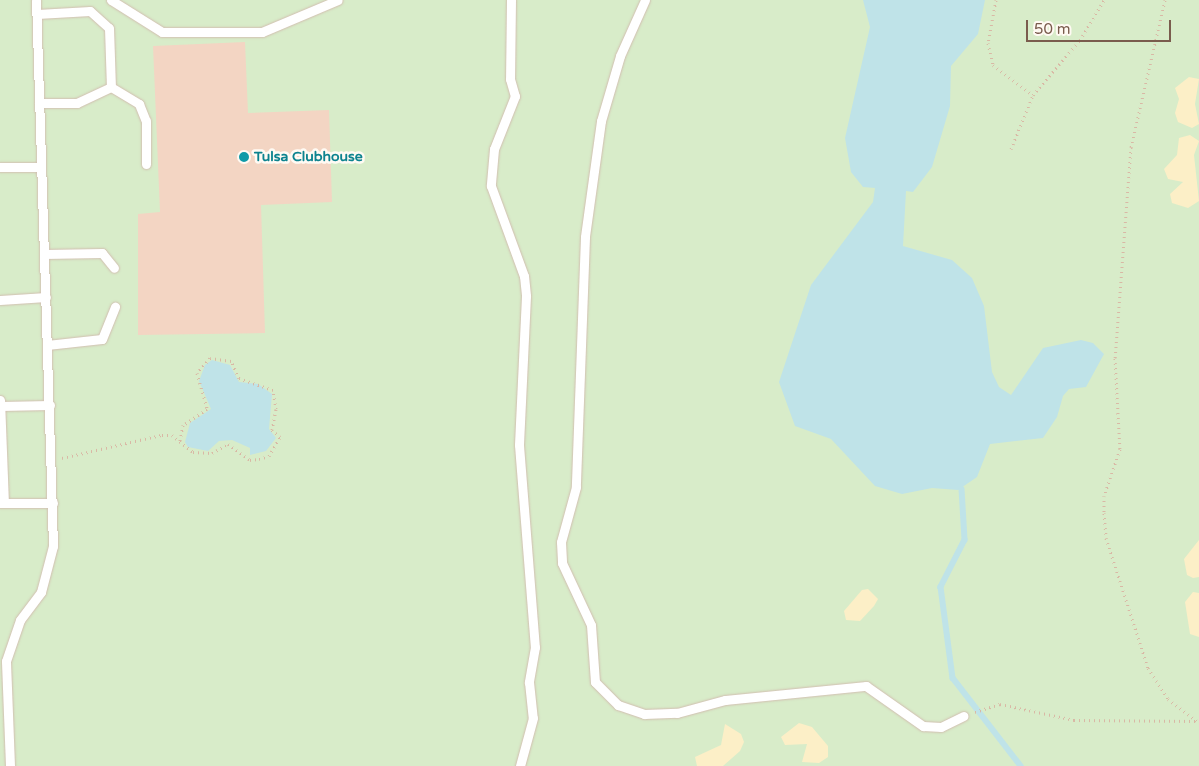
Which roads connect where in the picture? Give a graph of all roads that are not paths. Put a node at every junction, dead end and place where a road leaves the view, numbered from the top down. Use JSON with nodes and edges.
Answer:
{"nodes":[{"id":1,"x":36,"y":0,"type":"edge"},
{"id":2,"x":111,"y":0,"type":"edge"},
{"id":3,"x":338,"y":0,"type":"edge"},
{"id":4,"x":511,"y":0,"type":"edge"},
{"id":5,"x":645,"y":0,"type":"edge"},
{"id":6,"x":37,"y":14,"type":"junction"},
{"id":7,"x":111,"y":87,"type":"junction"},
{"id":8,"x":39,"y":103,"type":"junction"},
{"id":9,"x":146,"y":164,"type":"dead end"},
{"id":10,"x":0,"y":167,"type":"edge"},
{"id":11,"x":41,"y":167,"type":"junction"},
{"id":12,"x":44,"y":254,"type":"junction"},
{"id":13,"x":114,"y":268,"type":"dead end"},
{"id":14,"x":46,"y":297,"type":"junction"},
{"id":15,"x":0,"y":300,"type":"edge"},
{"id":16,"x":116,"y":307,"type":"dead end"},
{"id":17,"x":47,"y":345,"type":"junction"},
{"id":18,"x":0,"y":400,"type":"edge"},
{"id":19,"x":0,"y":406,"type":"edge"},
{"id":20,"x":50,"y":406,"type":"junction"},
{"id":21,"x":2,"y":503,"type":"edge"},
{"id":22,"x":53,"y":503,"type":"junction"},
{"id":23,"x":3,"y":678,"type":"edge"},
{"id":24,"x":964,"y":716,"type":"dead end"},
{"id":25,"x":10,"y":766,"type":"edge"},
{"id":26,"x":520,"y":766,"type":"edge"}],
"edges":[{"from":1,"to":6,"type":"lane"},
{"from":2,"to":3,"type":"lane"},
{"from":4,"to":26,"type":"lane"},
{"from":5,"to":24,"type":"lane"},
{"from":6,"to":7,"type":"lane"},
{"from":6,"to":8,"type":"lane"},
{"from":7,"to":8,"type":"lane"},
{"from":7,"to":9,"type":"lane"},
{"from":8,"to":11,"type":"lane"},
{"from":10,"to":11,"type":"lane"},
{"from":11,"to":12,"type":"lane"},
{"from":12,"to":13,"type":"lane"},
{"from":12,"to":14,"type":"lane"},
{"from":14,"to":15,"type":"lane"},
{"from":14,"to":17,"type":"lane"},
{"from":16,"to":17,"type":"lane"},
{"from":17,"to":20,"type":"lane"},
{"from":18,"to":19,"type":"lane"},
{"from":19,"to":20,"type":"lane"},
{"from":19,"to":21,"type":"lane"},
{"from":20,"to":22,"type":"lane"},
{"from":21,"to":22,"type":"lane"},
{"from":22,"to":23,"type":"lane"},
{"from":23,"to":25,"type":"lane"}]}
